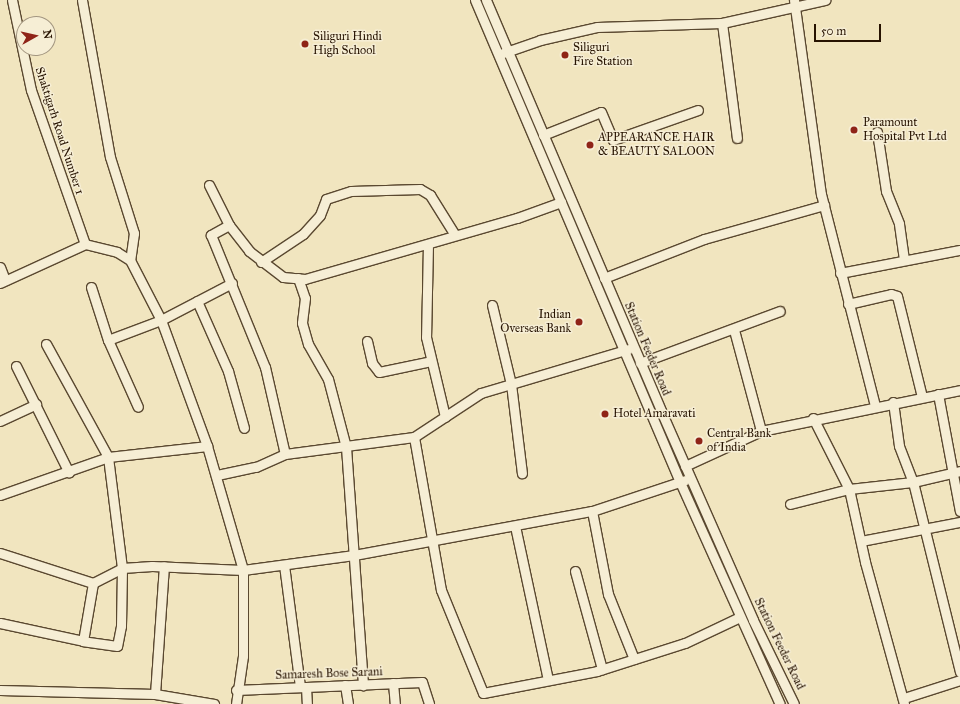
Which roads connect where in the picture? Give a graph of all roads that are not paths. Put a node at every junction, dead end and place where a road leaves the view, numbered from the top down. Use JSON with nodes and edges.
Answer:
{"nodes":[{"id":1,"x":12,"y":0,"type":"edge"},
{"id":2,"x":82,"y":0,"type":"edge"},
{"id":3,"x":475,"y":0,"type":"edge"},
{"id":4,"x":486,"y":0,"type":"edge"},
{"id":5,"x":825,"y":0,"type":"edge"},
{"id":6,"x":795,"y":4,"type":"edge"},
{"id":7,"x":722,"y":23,"type":"junction"},
{"id":8,"x":507,"y":52,"type":"junction"},
{"id":9,"x":498,"y":55,"type":"junction"},
{"id":10,"x":698,"y":110,"type":"dead end"},
{"id":11,"x":877,"y":132,"type":"dead end"},
{"id":12,"x":543,"y":135,"type":"junction"},
{"id":13,"x":737,"y":138,"type":"dead end"},
{"id":14,"x":209,"y":185,"type":"dead end"},
{"id":15,"x":561,"y":202,"type":"junction"},
{"id":16,"x":824,"y":205,"type":"junction"},
{"id":17,"x":229,"y":225,"type":"junction"},
{"id":18,"x":455,"y":235,"type":"junction"},
{"id":19,"x":85,"y":244,"type":"junction"},
{"id":20,"x":428,"y":244,"type":"junction"},
{"id":21,"x":960,"y":250,"type":"edge"},
{"id":22,"x":130,"y":260,"type":"junction"},
{"id":23,"x":904,"y":260,"type":"junction"},
{"id":24,"x":261,"y":262,"type":"junction"},
{"id":25,"x":0,"y":267,"type":"edge"},
{"id":26,"x":840,"y":274,"type":"junction"},
{"id":27,"x":298,"y":278,"type":"junction"},
{"id":28,"x":604,"y":278,"type":"junction"},
{"id":29,"x":3,"y":281,"type":"edge"},
{"id":30,"x":232,"y":283,"type":"junction"},
{"id":31,"x":91,"y":287,"type":"dead end"},
{"id":32,"x":197,"y":301,"type":"junction"},
{"id":33,"x":848,"y":304,"type":"junction"},
{"id":34,"x":492,"y":305,"type":"dead end"},
{"id":35,"x":780,"y":311,"type":"dead end"},
{"id":36,"x":161,"y":320,"type":"junction"},
{"id":37,"x":734,"y":330,"type":"junction"},
{"id":38,"x":108,"y":340,"type":"junction"},
{"id":39,"x":367,"y":341,"type":"dead end"},
{"id":40,"x":46,"y":344,"type":"dead end"},
{"id":41,"x":634,"y":348,"type":"junction"},
{"id":42,"x":624,"y":351,"type":"junction"},
{"id":43,"x":431,"y":361,"type":"junction"},
{"id":44,"x":640,"y":363,"type":"junction"},
{"id":45,"x":16,"y":366,"type":"dead end"},
{"id":46,"x":511,"y":384,"type":"junction"},
{"id":47,"x":960,"y":390,"type":"edge"},
{"id":48,"x":938,"y":394,"type":"junction"},
{"id":49,"x":922,"y":397,"type":"junction"},
{"id":50,"x":893,"y":402,"type":"junction"},
{"id":51,"x":36,"y":404,"type":"junction"},
{"id":52,"x":875,"y":406,"type":"junction"},
{"id":53,"x":138,"y":407,"type":"dead end"},
{"id":54,"x":445,"y":417,"type":"junction"},
{"id":55,"x":813,"y":418,"type":"junction"},
{"id":56,"x":0,"y":421,"type":"edge"},
{"id":57,"x":244,"y":428,"type":"dead end"},
{"id":58,"x":761,"y":431,"type":"junction"},
{"id":59,"x":414,"y":437,"type":"junction"},
{"id":60,"x":207,"y":446,"type":"junction"},
{"id":61,"x":346,"y":447,"type":"junction"},
{"id":62,"x":285,"y":454,"type":"junction"},
{"id":63,"x":108,"y":457,"type":"junction"},
{"id":64,"x":686,"y":466,"type":"junction"},
{"id":65,"x":956,"y":472,"type":"edge"},
{"id":66,"x":69,"y":473,"type":"junction"},
{"id":67,"x":522,"y":474,"type":"dead end"},
{"id":68,"x":217,"y":475,"type":"junction"},
{"id":69,"x":690,"y":478,"type":"junction"},
{"id":70,"x":680,"y":482,"type":"junction"},
{"id":71,"x":913,"y":482,"type":"junction"},
{"id":72,"x":849,"y":489,"type":"junction"},
{"id":73,"x":0,"y":495,"type":"edge"},
{"id":74,"x":790,"y":504,"type":"dead end"},
{"id":75,"x":592,"y":511,"type":"junction"},
{"id":76,"x":960,"y":512,"type":"edge"},
{"id":77,"x":960,"y":522,"type":"edge"},
{"id":78,"x":515,"y":526,"type":"junction"},
{"id":79,"x":924,"y":529,"type":"junction"},
{"id":80,"x":434,"y":540,"type":"junction"},
{"id":81,"x":861,"y":541,"type":"junction"},
{"id":82,"x":0,"y":553,"type":"edge"},
{"id":83,"x":354,"y":556,"type":"junction"},
{"id":84,"x":284,"y":565,"type":"junction"},
{"id":85,"x":164,"y":566,"type":"junction"},
{"id":86,"x":122,"y":568,"type":"junction"},
{"id":87,"x":243,"y":570,"type":"junction"},
{"id":88,"x":575,"y":571,"type":"dead end"},
{"id":89,"x":92,"y":583,"type":"junction"},
{"id":90,"x":740,"y":617,"type":"junction"},
{"id":91,"x":0,"y":623,"type":"edge"},
{"id":92,"x":83,"y":641,"type":"junction"},
{"id":93,"x":634,"y":659,"type":"junction"},
{"id":94,"x":602,"y":669,"type":"junction"},
{"id":95,"x":960,"y":672,"type":"edge"},
{"id":96,"x":548,"y":680,"type":"junction"},
{"id":97,"x":960,"y":680,"type":"edge"},
{"id":98,"x":393,"y":683,"type":"junction"},
{"id":99,"x":363,"y":684,"type":"junction"},
{"id":100,"x":345,"y":685,"type":"junction"},
{"id":101,"x":303,"y":687,"type":"junction"},
{"id":102,"x":0,"y":690,"type":"edge"},
{"id":103,"x":236,"y":690,"type":"junction"},
{"id":104,"x":154,"y":694,"type":"junction"},
{"id":105,"x":904,"y":701,"type":"edge"},
{"id":106,"x":214,"y":704,"type":"edge"},
{"id":107,"x":236,"y":704,"type":"edge"},
{"id":108,"x":307,"y":704,"type":"edge"},
{"id":109,"x":348,"y":704,"type":"edge"},
{"id":110,"x":395,"y":704,"type":"edge"},
{"id":111,"x":429,"y":704,"type":"edge"},
{"id":112,"x":780,"y":704,"type":"edge"},
{"id":113,"x":794,"y":704,"type":"edge"}],
"edges":[{"from":1,"to":19,"type":"street","name":"Shaktigarh Road Number 1"},
{"from":2,"to":22,"type":"street"},
{"from":3,"to":9,"type":"street","name":"Station Feeder Road"},
{"from":4,"to":8,"type":"street","name":"Station Feeder Road"},
{"from":5,"to":6,"type":"street"},
{"from":6,"to":7,"type":"street"},
{"from":6,"to":16,"type":"street"},
{"from":7,"to":8,"type":"street"},
{"from":7,"to":13,"type":"street"},
{"from":8,"to":9,"type":"street"},
{"from":8,"to":12,"type":"street","name":"Station Feeder Road"},
{"from":9,"to":15,"type":"street","name":"Station Feeder Road"},
{"from":10,"to":12,"type":"street"},
{"from":11,"to":23,"type":"street"},
{"from":12,"to":28,"type":"street","name":"Station Feeder Road"},
{"from":14,"to":17,"type":"street"},
{"from":15,"to":18,"type":"street"},
{"from":15,"to":42,"type":"street","name":"Station Feeder Road"},
{"from":16,"to":26,"type":"street"},
{"from":16,"to":28,"type":"street"},
{"from":17,"to":24,"type":"street"},
{"from":17,"to":30,"type":"street"},
{"from":18,"to":20,"type":"street"},
{"from":18,"to":24,"type":"street"},
{"from":19,"to":22,"type":"street"},
{"from":19,"to":29,"type":"street"},
{"from":20,"to":27,"type":"street"},
{"from":20,"to":43,"type":"street"},
{"from":21,"to":23,"type":"street"},
{"from":22,"to":36,"type":"street"},
{"from":23,"to":26,"type":"street"},
{"from":24,"to":27,"type":"street"},
{"from":25,"to":29,"type":"street"},
{"from":26,"to":33,"type":"street"},
{"from":27,"to":61,"type":"street"},
{"from":28,"to":41,"type":"street","name":"Station Feeder Road"},
{"from":30,"to":32,"type":"street"},
{"from":30,"to":62,"type":"street"},
{"from":31,"to":38,"type":"street"},
{"from":32,"to":36,"type":"street"},
{"from":32,"to":57,"type":"street"},
{"from":33,"to":49,"type":"street"},
{"from":33,"to":52,"type":"street"},
{"from":34,"to":46,"type":"street"},
{"from":35,"to":37,"type":"street"},
{"from":36,"to":38,"type":"street"},
{"from":36,"to":60,"type":"street"},
{"from":37,"to":44,"type":"street"},
{"from":37,"to":58,"type":"street"},
{"from":38,"to":53,"type":"street"},
{"from":39,"to":43,"type":"street"},
{"from":40,"to":63,"type":"street"},
{"from":41,"to":42,"type":"street"},
{"from":41,"to":44,"type":"street","name":"Station Feeder Road"},
{"from":42,"to":46,"type":"street"},
{"from":42,"to":70,"type":"street","name":"Station Feeder Road"},
{"from":43,"to":54,"type":"street"},
{"from":44,"to":64,"type":"street","name":"Station Feeder Road"},
{"from":45,"to":51,"type":"street"},
{"from":46,"to":54,"type":"street"},
{"from":46,"to":67,"type":"street"},
{"from":47,"to":48,"type":"street"},
{"from":48,"to":49,"type":"street"},
{"from":48,"to":65,"type":"street"},
{"from":49,"to":50,"type":"street"},
{"from":50,"to":52,"type":"street"},
{"from":50,"to":71,"type":"street"},
{"from":51,"to":56,"type":"street"},
{"from":51,"to":66,"type":"street"},
{"from":52,"to":55,"type":"street"},
{"from":54,"to":59,"type":"street"},
{"from":55,"to":58,"type":"street"},
{"from":55,"to":72,"type":"street"},
{"from":58,"to":64,"type":"street"},
{"from":59,"to":61,"type":"street"},
{"from":59,"to":80,"type":"street"},
{"from":60,"to":63,"type":"street"},
{"from":60,"to":68,"type":"street"},
{"from":61,"to":62,"type":"street"},
{"from":61,"to":83,"type":"street"},
{"from":62,"to":68,"type":"street"},
{"from":63,"to":66,"type":"street"},
{"from":63,"to":86,"type":"street"},
{"from":64,"to":69,"type":"street","name":"Station Feeder Road"},
{"from":65,"to":71,"type":"street"},
{"from":65,"to":76,"type":"street"},
{"from":66,"to":73,"type":"street"},
{"from":68,"to":87,"type":"street"},
{"from":69,"to":70,"type":"street"},
{"from":69,"to":113,"type":"street","name":"Station Feeder Road"},
{"from":70,"to":75,"type":"street"},
{"from":70,"to":90,"type":"street","name":"Station Feeder Road"},
{"from":71,"to":72,"type":"street"},
{"from":71,"to":79,"type":"street"},
{"from":72,"to":74,"type":"street"},
{"from":72,"to":81,"type":"street"},
{"from":75,"to":78,"type":"street"},
{"from":75,"to":93,"type":"street"},
{"from":77,"to":79,"type":"street"},
{"from":78,"to":80,"type":"street"},
{"from":78,"to":96,"type":"street"},
{"from":79,"to":81,"type":"street"},
{"from":79,"to":95,"type":"street"},
{"from":80,"to":83,"type":"street"},
{"from":80,"to":96,"type":"street"},
{"from":81,"to":105,"type":"street"},
{"from":82,"to":89,"type":"street"},
{"from":83,"to":84,"type":"street"},
{"from":83,"to":99,"type":"street"},
{"from":84,"to":87,"type":"street"},
{"from":84,"to":101,"type":"street"},
{"from":85,"to":86,"type":"street"},
{"from":85,"to":87,"type":"street"},
{"from":85,"to":104,"type":"street"},
{"from":86,"to":89,"type":"street"},
{"from":86,"to":92,"type":"street"},
{"from":87,"to":103,"type":"street"},
{"from":88,"to":94,"type":"street"},
{"from":89,"to":92,"type":"street"},
{"from":90,"to":93,"type":"street"},
{"from":90,"to":112,"type":"street","name":"Station Feeder Road"},
{"from":91,"to":92,"type":"street"},
{"from":93,"to":94,"type":"street"},
{"from":94,"to":96,"type":"street"},
{"from":97,"to":105,"type":"street"},
{"from":98,"to":99,"type":"street","name":"Samaresh Bose Sarani"},
{"from":98,"to":110,"type":"street"},
{"from":98,"to":111,"type":"street","name":"Samaresh Bose Sarani"},
{"from":99,"to":100,"type":"street","name":"Samaresh Bose Sarani"},
{"from":100,"to":101,"type":"street","name":"Samaresh Bose Sarani"},
{"from":100,"to":109,"type":"street"},
{"from":101,"to":103,"type":"street","name":"Samaresh Bose Sarani"},
{"from":101,"to":108,"type":"street"},
{"from":102,"to":104,"type":"street"},
{"from":103,"to":107,"type":"street"},
{"from":104,"to":106,"type":"street"}]}
